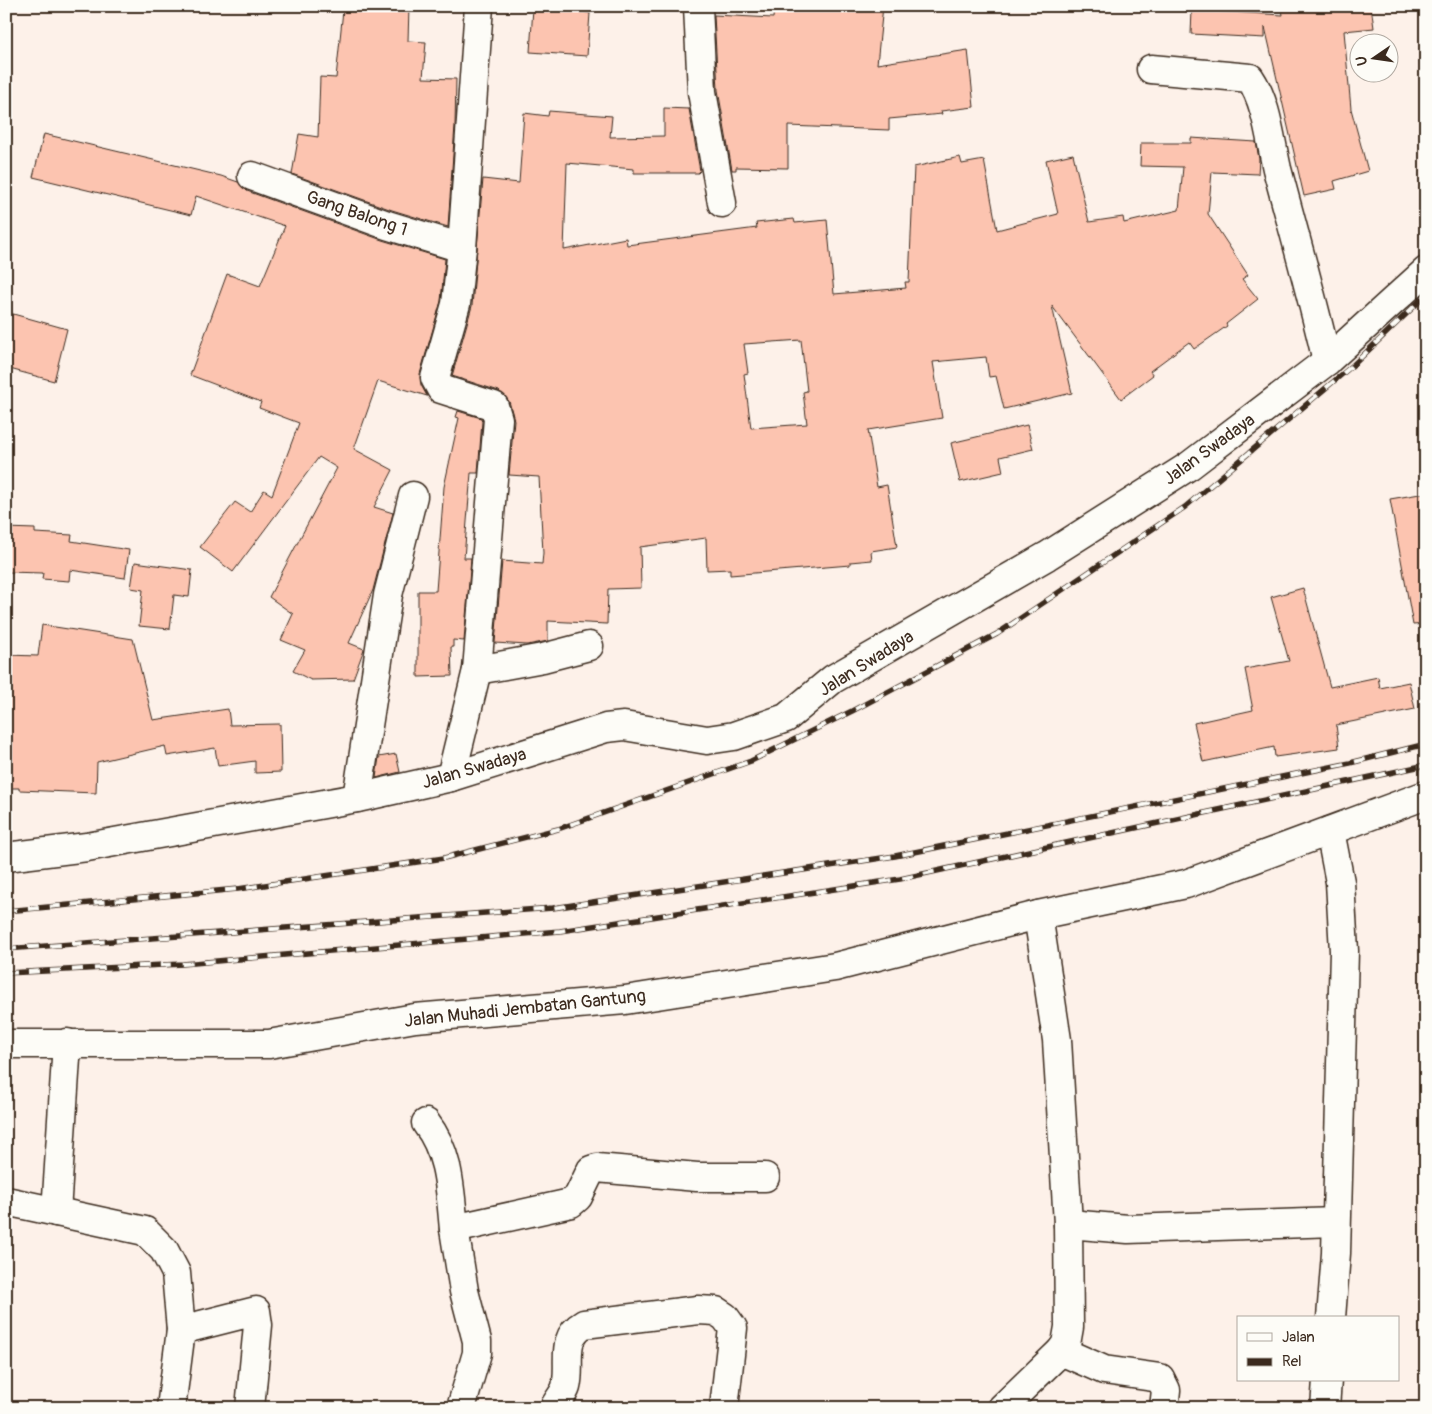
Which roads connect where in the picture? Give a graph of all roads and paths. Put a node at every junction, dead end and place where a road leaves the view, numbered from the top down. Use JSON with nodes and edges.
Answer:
{"nodes":[{"id":1,"x":479,"y":6,"type":"edge"},
{"id":2,"x":698,"y":6,"type":"edge"},
{"id":3,"x":1151,"y":69,"type":"dead end"},
{"id":4,"x":252,"y":176,"type":"dead end"},
{"id":5,"x":722,"y":203,"type":"dead end"},
{"id":6,"x":462,"y":248,"type":"junction"},
{"id":7,"x":1426,"y":271,"type":"edge"},
{"id":8,"x":1327,"y":361,"type":"junction"},
{"id":9,"x":413,"y":496,"type":"dead end"},
{"id":10,"x":589,"y":646,"type":"dead end"},
{"id":11,"x":477,"y":670,"type":"junction"},
{"id":12,"x":451,"y":777,"type":"junction"},
{"id":13,"x":1426,"y":795,"type":"edge"},
{"id":14,"x":357,"y":798,"type":"junction"},
{"id":15,"x":1330,"y":830,"type":"junction"},
{"id":16,"x":6,"y":857,"type":"edge"},
{"id":17,"x":1038,"y":915,"type":"junction"},
{"id":18,"x":68,"y":1043,"type":"junction"},
{"id":19,"x":6,"y":1044,"type":"edge"},
{"id":20,"x":426,"y":1123,"type":"dead end"},
{"id":21,"x":764,"y":1177,"type":"dead end"},
{"id":22,"x":6,"y":1201,"type":"edge"},
{"id":23,"x":56,"y":1212,"type":"junction"},
{"id":24,"x":1336,"y":1222,"type":"junction"},
{"id":25,"x":1068,"y":1224,"type":"junction"},
{"id":26,"x":454,"y":1229,"type":"junction"},
{"id":27,"x":1331,"y":1316,"type":"edge"},
{"id":28,"x":181,"y":1330,"type":"junction"},
{"id":29,"x":1061,"y":1351,"type":"junction"},
{"id":30,"x":1328,"y":1382,"type":"edge"},
{"id":31,"x":171,"y":1408,"type":"edge"},
{"id":32,"x":250,"y":1408,"type":"edge"},
{"id":33,"x":461,"y":1408,"type":"edge"},
{"id":34,"x":554,"y":1408,"type":"edge"},
{"id":35,"x":724,"y":1408,"type":"edge"},
{"id":36,"x":1002,"y":1408,"type":"edge"},
{"id":37,"x":1164,"y":1408,"type":"edge"},
{"id":38,"x":1325,"y":1408,"type":"edge"}],
"edges":[{"from":1,"to":6,"type":"street"},
{"from":2,"to":5,"type":"street"},
{"from":3,"to":8,"type":"street"},
{"from":4,"to":6,"type":"street","name":"Gang Balong 1"},
{"from":6,"to":11,"type":"street"},
{"from":7,"to":8,"type":"street","name":"Jalan Swadaya"},
{"from":8,"to":12,"type":"street","name":"Jalan Swadaya"},
{"from":9,"to":14,"type":"street"},
{"from":10,"to":11,"type":"street"},
{"from":11,"to":12,"type":"street"},
{"from":12,"to":14,"type":"street","name":"Jalan Swadaya"},
{"from":13,"to":15,"type":"street","name":"Jalan Muhadi Jembatan Gantung"},
{"from":14,"to":16,"type":"street","name":"Jalan Swadaya"},
{"from":15,"to":17,"type":"street","name":"Jalan Muhadi Jembatan Gantung"},
{"from":15,"to":24,"type":"street"},
{"from":17,"to":18,"type":"street","name":"Jalan Muhadi Jembatan Gantung"},
{"from":17,"to":25,"type":"street"},
{"from":18,"to":19,"type":"street","name":"Jalan Muhadi Jembatan Gantung"},
{"from":18,"to":23,"type":"street"},
{"from":20,"to":26,"type":"street"},
{"from":21,"to":26,"type":"street"},
{"from":22,"to":23,"type":"street"},
{"from":23,"to":28,"type":"street"},
{"from":24,"to":25,"type":"street"},
{"from":24,"to":27,"type":"street"},
{"from":25,"to":29,"type":"street"},
{"from":26,"to":33,"type":"street"},
{"from":28,"to":31,"type":"street"},
{"from":28,"to":32,"type":"street"},
{"from":29,"to":36,"type":"street"},
{"from":29,"to":37,"type":"street"},
{"from":30,"to":38,"type":"street"},
{"from":34,"to":35,"type":"street"}]}
